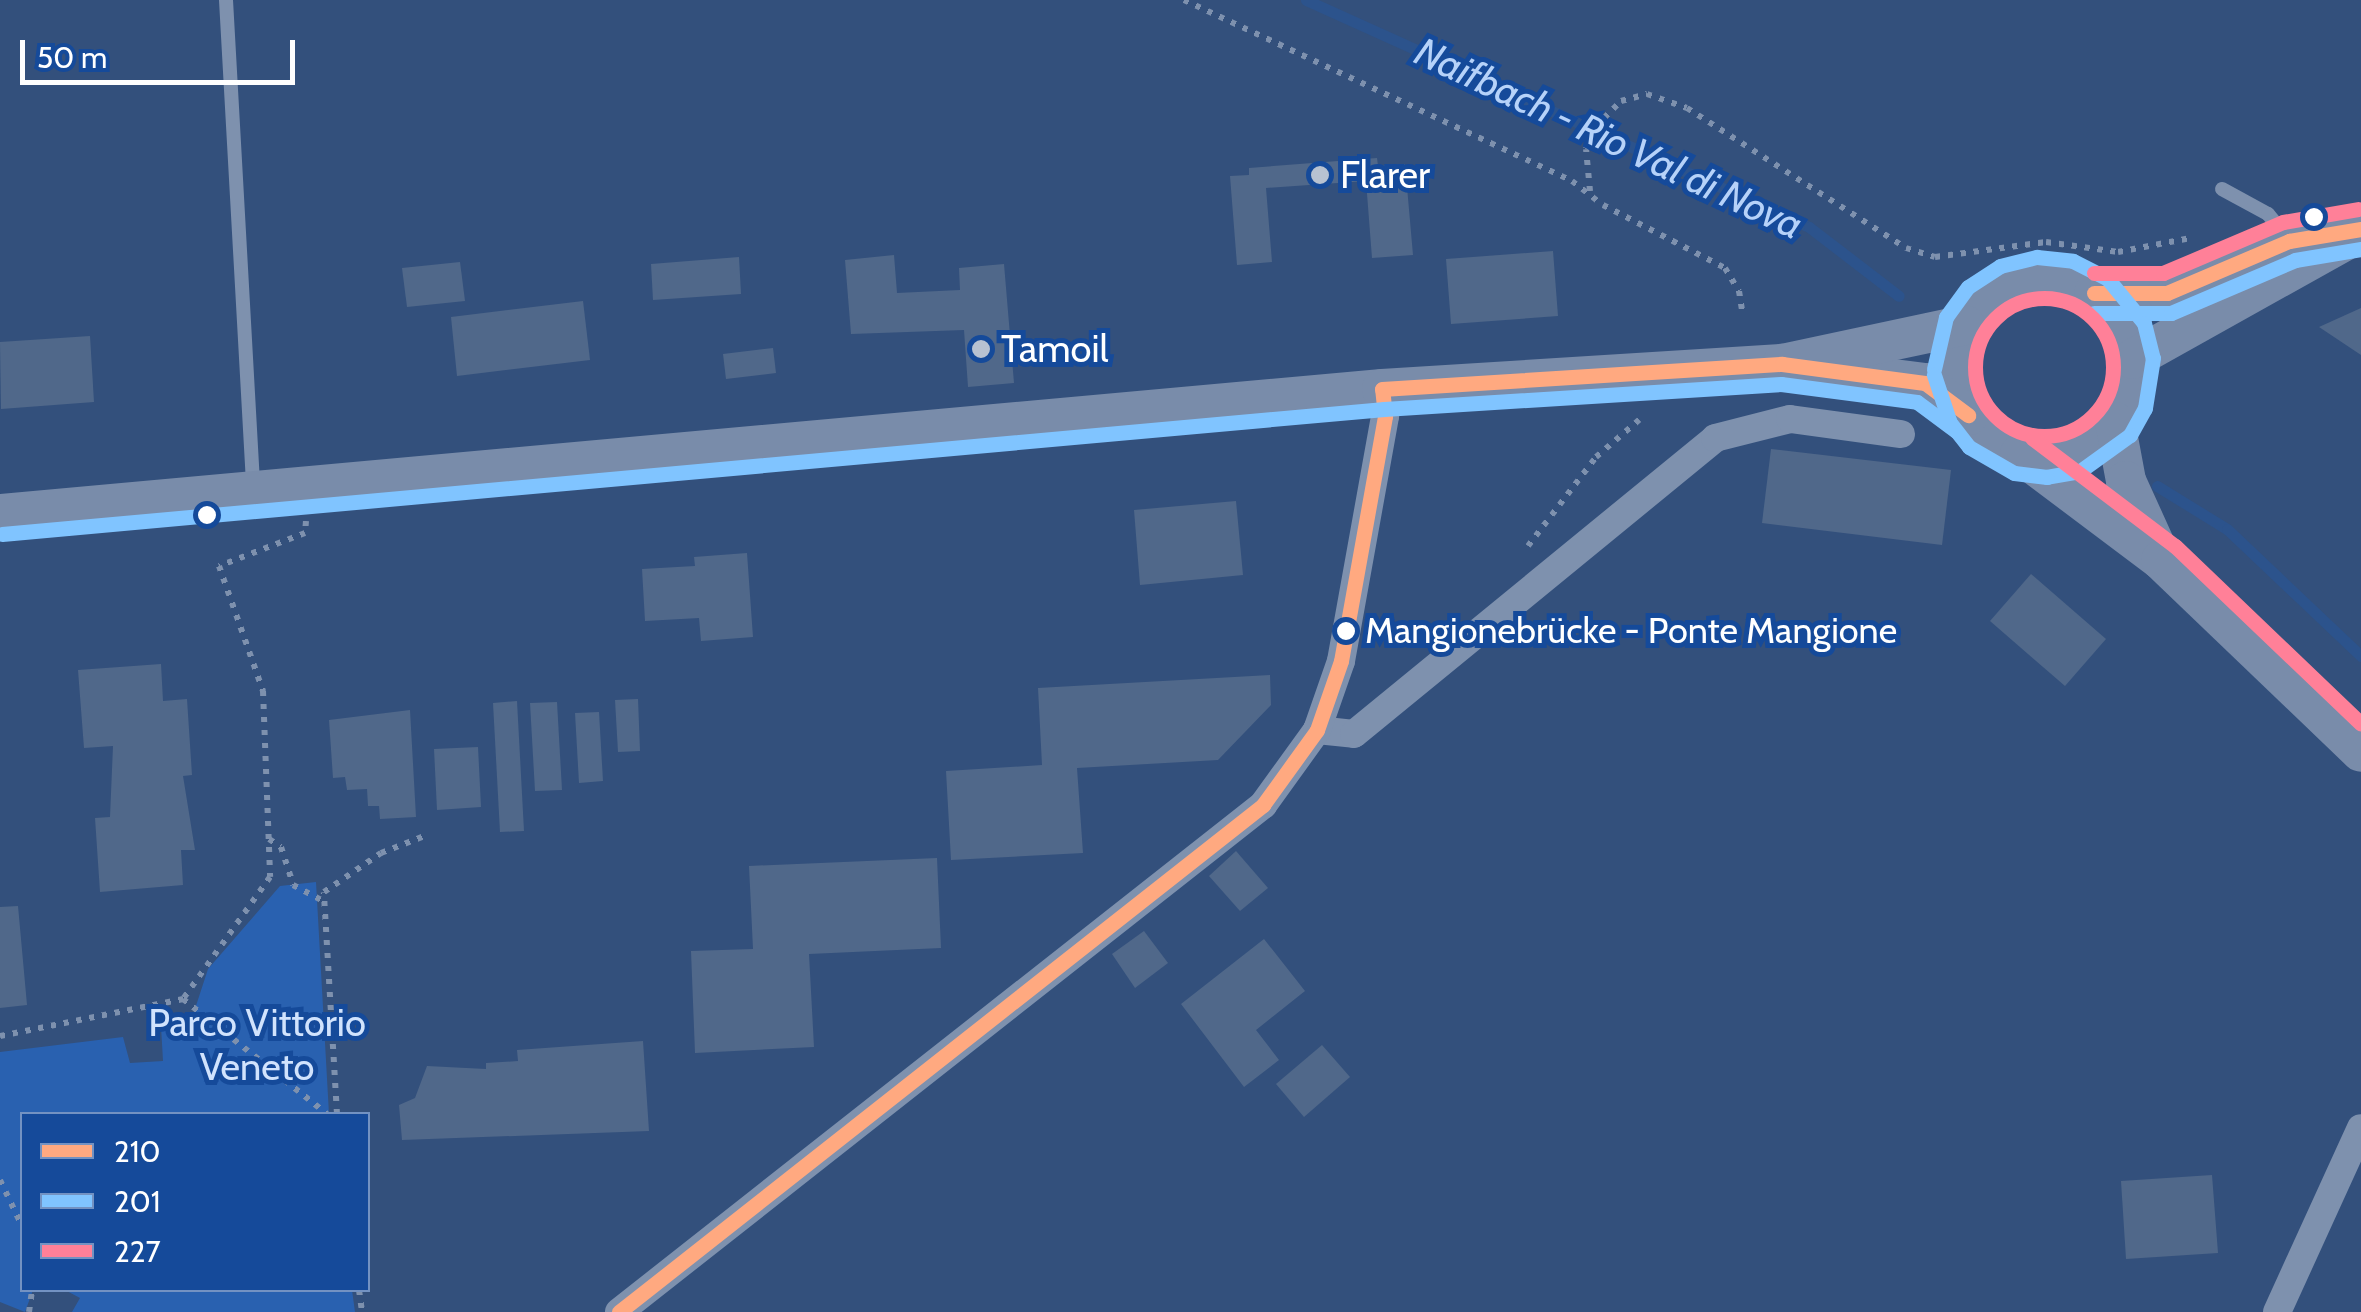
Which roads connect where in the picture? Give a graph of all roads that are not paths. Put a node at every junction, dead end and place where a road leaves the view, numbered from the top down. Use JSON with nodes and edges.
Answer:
{"nodes":[{"id":1,"x":226,"y":0,"type":"edge"},
{"id":2,"x":2222,"y":189,"type":"dead end"},
{"id":3,"x":2361,"y":230,"type":"edge"},
{"id":4,"x":2289,"y":241,"type":"junction"},
{"id":5,"x":2094,"y":292,"type":"junction"},
{"id":6,"x":1965,"y":325,"type":"junction"},
{"id":7,"x":2134,"y":358,"type":"junction"},
{"id":8,"x":1782,"y":364,"type":"junction"},
{"id":9,"x":1382,"y":389,"type":"junction"},
{"id":10,"x":1968,"y":416,"type":"junction"},
{"id":11,"x":2115,"y":422,"type":"junction"},
{"id":12,"x":1900,"y":434,"type":"dead end"},
{"id":13,"x":2020,"y":454,"type":"junction"},
{"id":14,"x":253,"y":490,"type":"junction"},
{"id":15,"x":0,"y":514,"type":"edge"},
{"id":16,"x":2161,"y":560,"type":"junction"},
{"id":17,"x":1317,"y":730,"type":"junction"},
{"id":18,"x":2361,"y":752,"type":"edge"},
{"id":19,"x":2361,"y":1128,"type":"edge"},
{"id":20,"x":619,"y":1312,"type":"edge"},
{"id":21,"x":2277,"y":1312,"type":"edge"}],
"edges":[{"from":1,"to":14,"type":"lane"},
{"from":2,"to":4,"type":"lane"},
{"from":3,"to":4,"type":"main road"},
{"from":3,"to":7,"type":"main road"},
{"from":4,"to":5,"type":"main road"},
{"from":5,"to":6,"type":"main road"},
{"from":5,"to":7,"type":"main road"},
{"from":6,"to":8,"type":"main road"},
{"from":6,"to":10,"type":"main road"},
{"from":7,"to":11,"type":"main road"},
{"from":8,"to":9,"type":"main road"},
{"from":8,"to":10,"type":"main road"},
{"from":9,"to":14,"type":"main road"},
{"from":9,"to":17,"type":"street"},
{"from":10,"to":13,"type":"main road"},
{"from":11,"to":13,"type":"main road"},
{"from":11,"to":16,"type":"main road"},
{"from":12,"to":17,"type":"street"},
{"from":13,"to":16,"type":"main road"},
{"from":14,"to":15,"type":"main road"},
{"from":16,"to":18,"type":"main road"},
{"from":17,"to":20,"type":"street"},
{"from":19,"to":21,"type":"street"}]}
